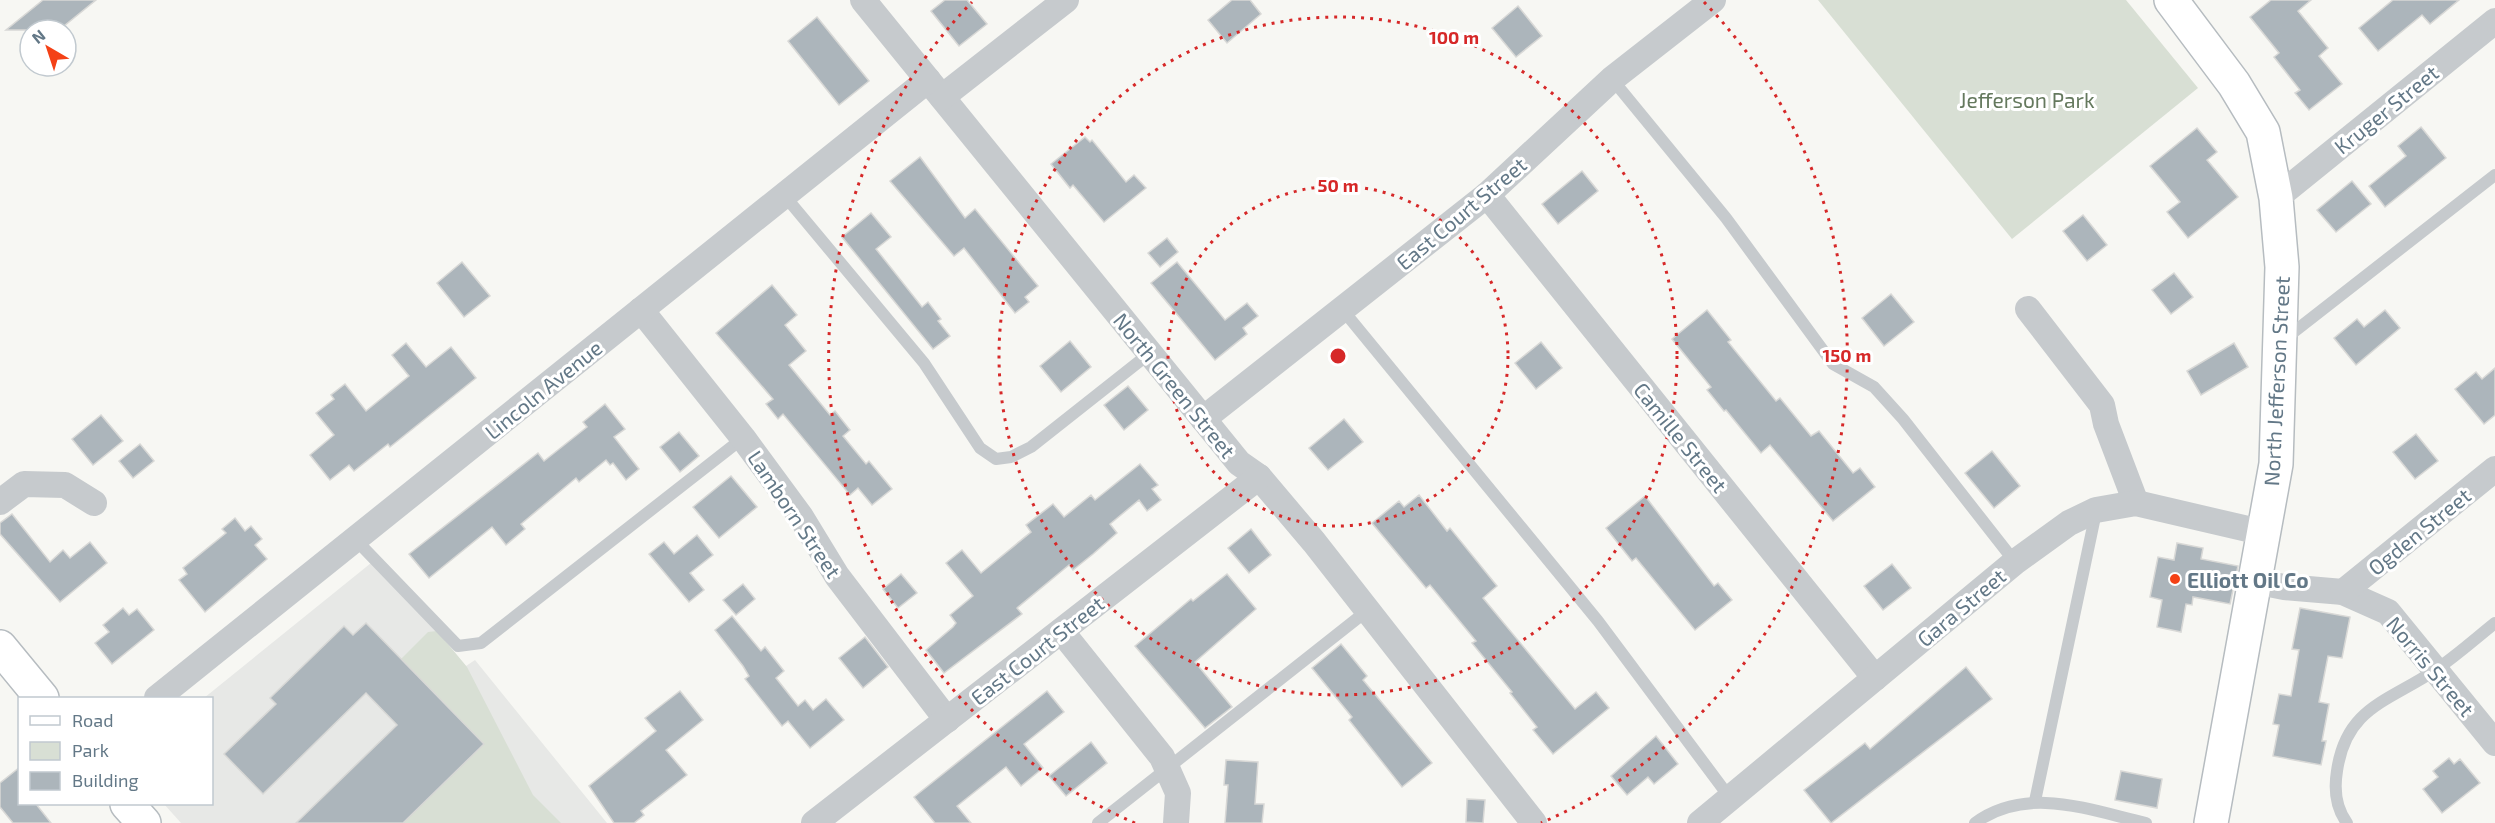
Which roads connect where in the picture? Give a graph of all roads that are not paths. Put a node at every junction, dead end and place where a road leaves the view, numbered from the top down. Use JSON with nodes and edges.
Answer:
{"nodes":[{"id":1,"x":863,"y":0,"type":"edge"},
{"id":2,"x":1066,"y":0,"type":"edge"},
{"id":3,"x":1713,"y":0,"type":"edge"},
{"id":4,"x":2171,"y":0,"type":"edge"},
{"id":5,"x":2495,"y":21,"type":"edge"},
{"id":6,"x":1612,"y":79,"type":"junction"},
{"id":7,"x":935,"y":89,"type":"junction"},
{"id":8,"x":2495,"y":175,"type":"edge"},
{"id":9,"x":784,"y":195,"type":"junction"},
{"id":10,"x":1487,"y":195,"type":"junction"},
{"id":11,"x":2276,"y":198,"type":"junction"},
{"id":12,"x":1342,"y":309,"type":"junction"},
{"id":13,"x":2028,"y":309,"type":"dead end"},
{"id":14,"x":641,"y":310,"type":"junction"},
{"id":15,"x":2281,"y":342,"type":"junction"},
{"id":16,"x":1150,"y":353,"type":"junction"},
{"id":17,"x":1203,"y":419,"type":"junction"},
{"id":18,"x":743,"y":438,"type":"junction"},
{"id":19,"x":2495,"y":470,"type":"edge"},
{"id":20,"x":1259,"y":477,"type":"junction"},
{"id":21,"x":0,"y":502,"type":"edge"},
{"id":22,"x":94,"y":503,"type":"dead end"},
{"id":23,"x":2136,"y":503,"type":"junction"},
{"id":24,"x":2096,"y":510,"type":"junction"},
{"id":25,"x":2265,"y":533,"type":"junction"},
{"id":26,"x":356,"y":539,"type":"junction"},
{"id":27,"x":2015,"y":562,"type":"junction"},
{"id":28,"x":2254,"y":581,"type":"junction"},
{"id":29,"x":2343,"y":592,"type":"junction"},
{"id":30,"x":1368,"y":610,"type":"junction"},
{"id":31,"x":2495,"y":623,"type":"edge"},
{"id":32,"x":1062,"y":632,"type":"junction"},
{"id":33,"x":0,"y":647,"type":"edge"},
{"id":34,"x":2436,"y":670,"type":"junction"},
{"id":35,"x":1875,"y":678,"type":"junction"},
{"id":36,"x":40,"y":697,"type":"edge"},
{"id":37,"x":159,"y":697,"type":"edge"},
{"id":38,"x":947,"y":720,"type":"junction"},
{"id":39,"x":2495,"y":743,"type":"edge"},
{"id":40,"x":1168,"y":768,"type":"junction"},
{"id":41,"x":1730,"y":798,"type":"junction"},
{"id":42,"x":2035,"y":801,"type":"junction"},
{"id":43,"x":129,"y":805,"type":"edge"},
{"id":44,"x":144,"y":823,"type":"edge"},
{"id":45,"x":814,"y":823,"type":"edge"},
{"id":46,"x":1098,"y":823,"type":"edge"},
{"id":47,"x":1176,"y":823,"type":"edge"},
{"id":48,"x":1534,"y":823,"type":"edge"},
{"id":49,"x":1700,"y":823,"type":"edge"},
{"id":50,"x":1975,"y":823,"type":"edge"},
{"id":51,"x":2146,"y":823,"type":"edge"},
{"id":52,"x":2211,"y":823,"type":"edge"},
{"id":53,"x":2347,"y":823,"type":"edge"}],
"edges":[{"from":1,"to":7,"type":"street","name":"North Green Street"},
{"from":2,"to":7,"type":"street","name":"Lincoln Avenue"},
{"from":3,"to":6,"type":"street","name":"East Court Street"},
{"from":4,"to":11,"type":"main road","name":"North Jefferson Street"},
{"from":5,"to":11,"type":"street","name":"Kruger Street"},
{"from":6,"to":10,"type":"street","name":"East Court Street"},
{"from":6,"to":27,"type":"lane"},
{"from":7,"to":9,"type":"street","name":"Lincoln Avenue"},
{"from":7,"to":16,"type":"street","name":"North Green Street"},
{"from":8,"to":15,"type":"lane"},
{"from":9,"to":14,"type":"street","name":"Lincoln Avenue"},
{"from":9,"to":16,"type":"lane"},
{"from":10,"to":12,"type":"street","name":"East Court Street"},
{"from":10,"to":35,"type":"street","name":"Camille Street"},
{"from":11,"to":15,"type":"main road","name":"North Jefferson Street"},
{"from":12,"to":17,"type":"street","name":"East Court Street"},
{"from":12,"to":41,"type":"lane"},
{"from":13,"to":23,"type":"street"},
{"from":14,"to":18,"type":"street","name":"Lamborn Street"},
{"from":14,"to":26,"type":"street","name":"Lincoln Avenue"},
{"from":15,"to":25,"type":"main road","name":"North Jefferson Street"},
{"from":16,"to":17,"type":"street","name":"North Green Street"},
{"from":17,"to":20,"type":"street","name":"North Green Street"},
{"from":18,"to":26,"type":"lane"},
{"from":18,"to":38,"type":"street","name":"Lamborn Street"},
{"from":19,"to":29,"type":"street","name":"Ogden Street"},
{"from":20,"to":30,"type":"street","name":"North Green Street"},
{"from":20,"to":32,"type":"street","name":"East Court Street"},
{"from":21,"to":22,"type":"street"},
{"from":23,"to":24,"type":"street","name":"Gara Street"},
{"from":23,"to":25,"type":"street","name":"Gara Street"},
{"from":24,"to":27,"type":"street","name":"Gara Street"},
{"from":24,"to":42,"type":"lane"},
{"from":25,"to":28,"type":"main road","name":"North Jefferson Street"},
{"from":26,"to":37,"type":"street","name":"Lincoln Avenue"},
{"from":27,"to":35,"type":"street","name":"Gara Street"},
{"from":28,"to":29,"type":"street","name":"Norris Street"},
{"from":28,"to":52,"type":"main road","name":"North Jefferson Street"},
{"from":29,"to":34,"type":"street","name":"Norris Street"},
{"from":30,"to":40,"type":"lane"},
{"from":30,"to":48,"type":"street","name":"North Green Street"},
{"from":31,"to":34,"type":"lane"},
{"from":32,"to":38,"type":"street","name":"East Court Street"},
{"from":32,"to":40,"type":"street"},
{"from":33,"to":36,"type":"main road"},
{"from":34,"to":39,"type":"street","name":"Norris Street"},
{"from":34,"to":53,"type":"lane"},
{"from":35,"to":41,"type":"street","name":"Gara Street"},
{"from":38,"to":45,"type":"street","name":"East Court Street"},
{"from":40,"to":46,"type":"lane"},
{"from":40,"to":47,"type":"street"},
{"from":41,"to":49,"type":"street","name":"Gara Street"},
{"from":42,"to":50,"type":"lane"},
{"from":42,"to":51,"type":"lane"},
{"from":43,"to":44,"type":"main road"}]}
